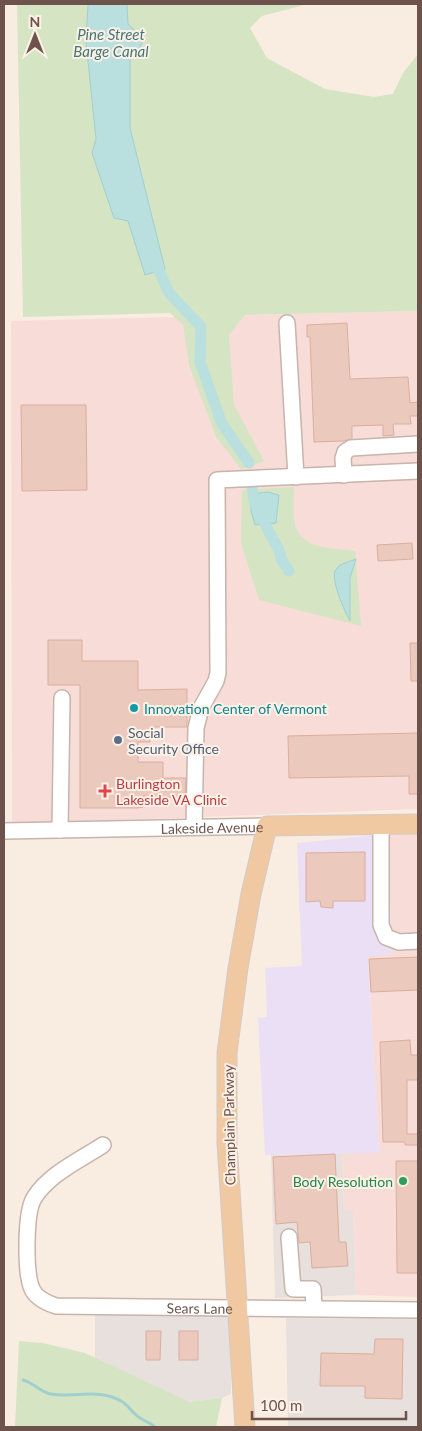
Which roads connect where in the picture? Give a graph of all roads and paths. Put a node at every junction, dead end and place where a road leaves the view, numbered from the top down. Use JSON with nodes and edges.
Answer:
{"nodes":[{"id":1,"x":287,"y":324,"type":"dead end"},
{"id":2,"x":418,"y":444,"type":"edge"},
{"id":3,"x":418,"y":471,"type":"edge"},
{"id":4,"x":344,"y":474,"type":"junction"},
{"id":5,"x":296,"y":477,"type":"junction"},
{"id":6,"x":62,"y":698,"type":"dead end"},
{"id":7,"x":382,"y":824,"type":"junction"},
{"id":8,"x":418,"y":824,"type":"edge"},
{"id":9,"x":267,"y":826,"type":"junction"},
{"id":10,"x":194,"y":827,"type":"junction"},
{"id":11,"x":60,"y":830,"type":"junction"},
{"id":12,"x":4,"y":831,"type":"edge"},
{"id":13,"x":418,"y":941,"type":"edge"},
{"id":14,"x":103,"y":1145,"type":"dead end"},
{"id":15,"x":289,"y":1237,"type":"dead end"},
{"id":16,"x":238,"y":1307,"type":"junction"},
{"id":17,"x":314,"y":1308,"type":"junction"},
{"id":18,"x":418,"y":1310,"type":"edge"},
{"id":19,"x":245,"y":1427,"type":"edge"}],
"edges":[{"from":1,"to":5,"type":"street"},
{"from":2,"to":4,"type":"street"},
{"from":3,"to":4,"type":"street"},
{"from":4,"to":5,"type":"street"},
{"from":5,"to":10,"type":"street"},
{"from":6,"to":11,"type":"street"},
{"from":7,"to":8,"type":"main road","name":"Lakeside Avenue"},
{"from":7,"to":9,"type":"main road","name":"Lakeside Avenue"},
{"from":7,"to":13,"type":"street"},
{"from":9,"to":10,"type":"street","name":"Lakeside Avenue"},
{"from":9,"to":16,"type":"main road","name":"Champlain Parkway"},
{"from":10,"to":11,"type":"street","name":"Lakeside Avenue"},
{"from":11,"to":12,"type":"street","name":"Lakeside Avenue"},
{"from":14,"to":16,"type":"street","name":"Sears Lane"},
{"from":15,"to":17,"type":"street"},
{"from":16,"to":17,"type":"street","name":"Sears Lane"},
{"from":16,"to":19,"type":"main road","name":"Champlain Parkway"},
{"from":17,"to":18,"type":"street","name":"Sears Lane"}]}
